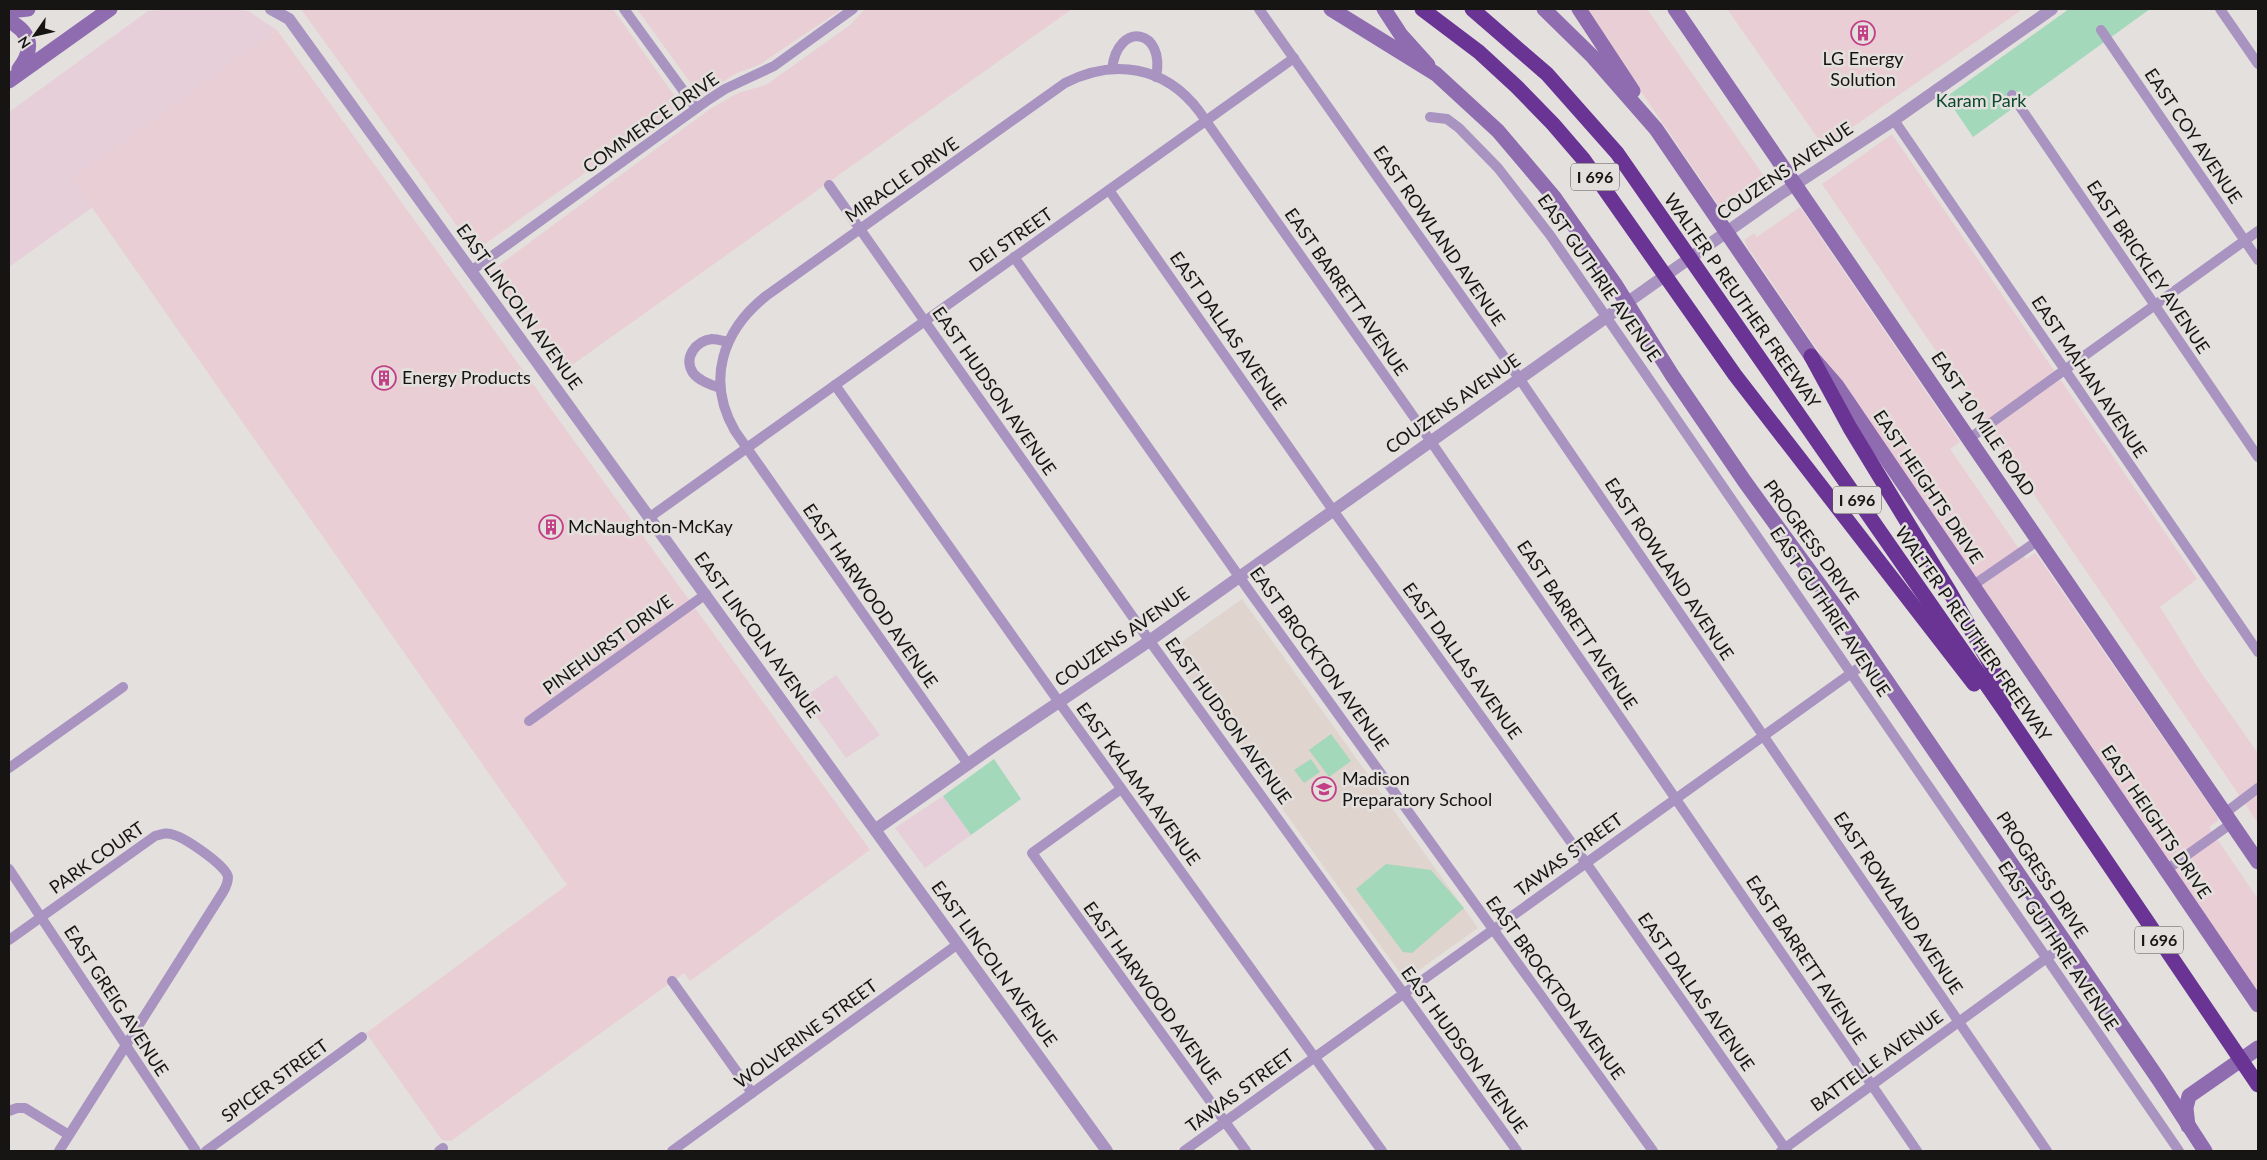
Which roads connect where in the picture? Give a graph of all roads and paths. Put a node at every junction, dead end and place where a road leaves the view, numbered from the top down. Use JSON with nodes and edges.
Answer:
{"nodes":[{"id":1,"x":28,"y":9,"type":"edge"},
{"id":2,"x":110,"y":9,"type":"edge"},
{"id":3,"x":272,"y":9,"type":"edge"},
{"id":4,"x":624,"y":9,"type":"edge"},
{"id":5,"x":853,"y":9,"type":"edge"},
{"id":6,"x":1259,"y":9,"type":"edge"},
{"id":7,"x":1331,"y":9,"type":"edge"},
{"id":8,"x":1384,"y":9,"type":"edge"},
{"id":9,"x":1422,"y":9,"type":"edge"},
{"id":10,"x":1472,"y":9,"type":"edge"},
{"id":11,"x":1544,"y":9,"type":"edge"},
{"id":12,"x":1579,"y":9,"type":"edge"},
{"id":13,"x":1675,"y":9,"type":"edge"},
{"id":14,"x":2052,"y":9,"type":"edge"},
{"id":15,"x":2220,"y":9,"type":"edge"},
{"id":16,"x":9,"y":11,"type":"edge"},
{"id":17,"x":289,"y":14,"type":"edge"},
{"id":18,"x":9,"y":20,"type":"edge"},
{"id":19,"x":2101,"y":30,"type":"dead end"},
{"id":20,"x":1294,"y":58,"type":"junction"},
{"id":21,"x":2258,"y":64,"type":"edge"},
{"id":22,"x":1112,"y":69,"type":"junction"},
{"id":23,"x":1436,"y":74,"type":"junction"},
{"id":24,"x":1156,"y":77,"type":"junction"},
{"id":25,"x":11,"y":80,"type":"edge"},
{"id":26,"x":2012,"y":95,"type":"dead end"},
{"id":27,"x":696,"y":108,"type":"junction"},
{"id":28,"x":1430,"y":117,"type":"dead end"},
{"id":29,"x":1894,"y":120,"type":"junction"},
{"id":30,"x":1206,"y":121,"type":"junction"},
{"id":31,"x":1656,"y":129,"type":"junction"},
{"id":32,"x":1795,"y":184,"type":"junction"},
{"id":33,"x":829,"y":185,"type":"dead end"},
{"id":34,"x":1109,"y":190,"type":"junction"},
{"id":35,"x":860,"y":229,"type":"junction"},
{"id":36,"x":2258,"y":231,"type":"edge"},
{"id":37,"x":1727,"y":232,"type":"junction"},
{"id":38,"x":2245,"y":240,"type":"junction"},
{"id":39,"x":1014,"y":257,"type":"junction"},
{"id":40,"x":2258,"y":260,"type":"edge"},
{"id":41,"x":471,"y":271,"type":"junction"},
{"id":42,"x":1625,"y":303,"type":"junction"},
{"id":43,"x":2155,"y":305,"type":"junction"},
{"id":44,"x":1607,"y":316,"type":"junction"},
{"id":45,"x":925,"y":320,"type":"junction"},
{"id":46,"x":728,"y":342,"type":"junction"},
{"id":47,"x":1811,"y":356,"type":"junction"},
{"id":48,"x":2065,"y":370,"type":"junction"},
{"id":49,"x":1519,"y":378,"type":"junction"},
{"id":50,"x":835,"y":385,"type":"junction"},
{"id":51,"x":720,"y":388,"type":"junction"},
{"id":52,"x":1970,"y":438,"type":"junction"},
{"id":53,"x":1430,"y":441,"type":"junction"},
{"id":54,"x":746,"y":448,"type":"junction"},
{"id":55,"x":2258,"y":456,"type":"edge"},
{"id":56,"x":1333,"y":510,"type":"junction"},
{"id":57,"x":650,"y":517,"type":"junction"},
{"id":58,"x":2039,"y":540,"type":"junction"},
{"id":59,"x":1239,"y":577,"type":"junction"},
{"id":60,"x":1972,"y":586,"type":"junction"},
{"id":61,"x":706,"y":594,"type":"junction"},
{"id":62,"x":1149,"y":640,"type":"junction"},
{"id":63,"x":2258,"y":652,"type":"edge"},
{"id":64,"x":1871,"y":659,"type":"junction"},
{"id":65,"x":1851,"y":672,"type":"junction"},
{"id":66,"x":123,"y":687,"type":"dead end"},
{"id":67,"x":1059,"y":702,"type":"junction"},
{"id":68,"x":2006,"y":713,"type":"junction"},
{"id":69,"x":529,"y":721,"type":"dead end"},
{"id":70,"x":1763,"y":735,"type":"junction"},
{"id":71,"x":968,"y":764,"type":"junction"},
{"id":72,"x":9,"y":768,"type":"edge"},
{"id":73,"x":2258,"y":788,"type":"edge"},
{"id":74,"x":1122,"y":789,"type":"junction"},
{"id":75,"x":2060,"y":795,"type":"junction"},
{"id":76,"x":1675,"y":798,"type":"junction"},
{"id":77,"x":2229,"y":818,"type":"junction"},
{"id":78,"x":876,"y":829,"type":"junction"},
{"id":79,"x":2258,"y":862,"type":"edge"},
{"id":80,"x":1586,"y":863,"type":"junction"},
{"id":81,"x":9,"y":869,"type":"edge"},
{"id":82,"x":2166,"y":870,"type":"junction"},
{"id":83,"x":40,"y":917,"type":"junction"},
{"id":84,"x":1493,"y":929,"type":"junction"},
{"id":85,"x":9,"y":940,"type":"edge"},
{"id":86,"x":958,"y":944,"type":"junction"},
{"id":87,"x":2066,"y":944,"type":"junction"},
{"id":88,"x":2047,"y":958,"type":"junction"},
{"id":89,"x":672,"y":981,"type":"dead end"},
{"id":90,"x":1403,"y":993,"type":"junction"},
{"id":91,"x":2258,"y":1005,"type":"edge"},
{"id":92,"x":1959,"y":1022,"type":"junction"},
{"id":93,"x":362,"y":1037,"type":"dead end"},
{"id":94,"x":126,"y":1046,"type":"junction"},
{"id":95,"x":2258,"y":1048,"type":"edge"},
{"id":96,"x":1314,"y":1058,"type":"junction"},
{"id":97,"x":1872,"y":1085,"type":"junction"},
{"id":98,"x":2258,"y":1085,"type":"edge"},
{"id":99,"x":752,"y":1093,"type":"junction"},
{"id":100,"x":9,"y":1111,"type":"edge"},
{"id":101,"x":1225,"y":1122,"type":"junction"},
{"id":102,"x":2188,"y":1127,"type":"junction"},
{"id":103,"x":69,"y":1135,"type":"junction"},
{"id":104,"x":1784,"y":1150,"type":"edge"},
{"id":105,"x":59,"y":1151,"type":"edge"},
{"id":106,"x":196,"y":1151,"type":"edge"},
{"id":107,"x":206,"y":1151,"type":"edge"},
{"id":108,"x":672,"y":1151,"type":"edge"},
{"id":109,"x":1107,"y":1151,"type":"edge"},
{"id":110,"x":1184,"y":1151,"type":"edge"},
{"id":111,"x":1246,"y":1151,"type":"edge"},
{"id":112,"x":1382,"y":1151,"type":"edge"},
{"id":113,"x":1517,"y":1151,"type":"edge"},
{"id":114,"x":1653,"y":1151,"type":"edge"},
{"id":115,"x":1917,"y":1151,"type":"edge"},
{"id":116,"x":2047,"y":1151,"type":"edge"},
{"id":117,"x":2178,"y":1151,"type":"edge"},
{"id":118,"x":2204,"y":1151,"type":"edge"}],
"edges":[{"from":1,"to":16,"type":"main road"},
{"from":2,"to":25,"type":"main road"},
{"from":3,"to":17,"type":"street","name":"EAST LINCOLN AVENUE"},
{"from":4,"to":27,"type":"street"},
{"from":5,"to":27,"type":"street","name":"COMMERCE DRIVE"},
{"from":6,"to":20,"type":"street","name":"EAST ROWLAND AVENUE"},
{"from":7,"to":23,"type":"main road","name":"PROGRESS DRIVE"},
{"from":8,"to":23,"type":"main road"},
{"from":9,"to":75,"type":"highway","number":"I 696"},
{"from":10,"to":68,"type":"highway","name":"WALTER P REUTHER FREEWAY","number":"I 696"},
{"from":11,"to":31,"type":"main road","name":"EAST HEIGHTS DRIVE"},
{"from":12,"to":31,"type":"main road"},
{"from":13,"to":32,"type":"main road","name":"EAST 10 MILE ROAD"},
{"from":14,"to":29,"type":"street","name":"COUZENS AVENUE"},
{"from":15,"to":21,"type":"street"},
{"from":17,"to":41,"type":"street","name":"EAST LINCOLN AVENUE"},
{"from":18,"to":25,"type":"main road"},
{"from":19,"to":38,"type":"street","name":"EAST COY AVENUE"},
{"from":20,"to":30,"type":"street","name":"DEI STREET"},
{"from":20,"to":49,"type":"street","name":"EAST ROWLAND AVENUE"},
{"from":22,"to":24,"type":"street","name":"MIRACLE DRIVE"},
{"from":22,"to":24,"type":"street"},
{"from":22,"to":35,"type":"street","name":"MIRACLE DRIVE"},
{"from":23,"to":42,"type":"main road","name":"PROGRESS DRIVE"},
{"from":24,"to":30,"type":"street","name":"MIRACLE DRIVE"},
{"from":26,"to":43,"type":"street","name":"EAST BRICKLEY AVENUE"},
{"from":27,"to":41,"type":"street","name":"COMMERCE DRIVE"},
{"from":28,"to":44,"type":"street","name":"EAST GUTHRIE AVENUE"},
{"from":29,"to":32,"type":"street","name":"COUZENS AVENUE"},
{"from":29,"to":48,"type":"street","name":"EAST MAHAN AVENUE"},
{"from":30,"to":34,"type":"street","name":"DEI STREET"},
{"from":30,"to":53,"type":"street","name":"EAST BARRETT AVENUE"},
{"from":31,"to":37,"type":"main road","name":"EAST HEIGHTS DRIVE"},
{"from":32,"to":37,"type":"street","name":"COUZENS AVENUE"},
{"from":32,"to":52,"type":"main road","name":"EAST 10 MILE ROAD"},
{"from":33,"to":35,"type":"street","name":"EAST HUDSON AVENUE"},
{"from":34,"to":39,"type":"street","name":"DEI STREET"},
{"from":34,"to":56,"type":"street","name":"EAST DALLAS AVENUE"},
{"from":35,"to":45,"type":"street","name":"EAST HUDSON AVENUE"},
{"from":35,"to":46,"type":"street","name":"MIRACLE DRIVE"},
{"from":36,"to":38,"type":"street"},
{"from":37,"to":42,"type":"street","name":"COUZENS AVENUE"},
{"from":37,"to":47,"type":"main road","name":"EAST HEIGHTS DRIVE"},
{"from":38,"to":40,"type":"street","name":"EAST COY AVENUE"},
{"from":38,"to":43,"type":"street"},
{"from":39,"to":45,"type":"street","name":"DEI STREET"},
{"from":39,"to":59,"type":"street","name":"EAST BROCKTON AVENUE"},
{"from":41,"to":57,"type":"street","name":"EAST LINCOLN AVENUE"},
{"from":42,"to":44,"type":"street","name":"COUZENS AVENUE"},
{"from":42,"to":64,"type":"main road","name":"PROGRESS DRIVE"},
{"from":43,"to":48,"type":"street"},
{"from":43,"to":55,"type":"street","name":"EAST BRICKLEY AVENUE"},
{"from":44,"to":49,"type":"street","name":"COUZENS AVENUE"},
{"from":44,"to":65,"type":"street","name":"EAST GUTHRIE AVENUE"},
{"from":45,"to":50,"type":"street","name":"DEI STREET"},
{"from":45,"to":62,"type":"street","name":"EAST HUDSON AVENUE"},
{"from":46,"to":51,"type":"street","name":"MIRACLE DRIVE"},
{"from":46,"to":51,"type":"street"},
{"from":47,"to":60,"type":"main road","name":"EAST HEIGHTS DRIVE"},
{"from":47,"to":68,"type":"highway"},
{"from":48,"to":52,"type":"street"},
{"from":48,"to":63,"type":"street","name":"EAST MAHAN AVENUE"},
{"from":49,"to":53,"type":"street","name":"COUZENS AVENUE"},
{"from":49,"to":70,"type":"street","name":"EAST ROWLAND AVENUE"},
{"from":50,"to":54,"type":"street","name":"DEI STREET"},
{"from":50,"to":67,"type":"street","name":"EAST KALAMA AVENUE"},
{"from":51,"to":54,"type":"street","name":"MIRACLE DRIVE"},
{"from":52,"to":58,"type":"main road","name":"EAST 10 MILE ROAD"},
{"from":53,"to":56,"type":"street","name":"COUZENS AVENUE"},
{"from":53,"to":76,"type":"street","name":"EAST BARRETT AVENUE"},
{"from":54,"to":57,"type":"street","name":"DEI STREET"},
{"from":54,"to":71,"type":"street","name":"EAST HARWOOD AVENUE"},
{"from":56,"to":59,"type":"street","name":"COUZENS AVENUE"},
{"from":56,"to":80,"type":"street","name":"EAST DALLAS AVENUE"},
{"from":57,"to":61,"type":"street","name":"EAST LINCOLN AVENUE"},
{"from":58,"to":60,"type":"street"},
{"from":58,"to":77,"type":"main road","name":"EAST 10 MILE ROAD"},
{"from":59,"to":62,"type":"street","name":"COUZENS AVENUE"},
{"from":59,"to":84,"type":"street","name":"EAST BROCKTON AVENUE"},
{"from":60,"to":82,"type":"main road","name":"EAST HEIGHTS DRIVE"},
{"from":61,"to":69,"type":"street","name":"PINEHURST DRIVE"},
{"from":61,"to":78,"type":"street","name":"EAST LINCOLN AVENUE"},
{"from":62,"to":67,"type":"street","name":"COUZENS AVENUE"},
{"from":62,"to":90,"type":"street","name":"EAST HUDSON AVENUE"},
{"from":64,"to":65,"type":"street","name":"TAWAS STREET"},
{"from":64,"to":87,"type":"main road","name":"PROGRESS DRIVE"},
{"from":65,"to":70,"type":"street","name":"TAWAS STREET"},
{"from":65,"to":88,"type":"street","name":"EAST GUTHRIE AVENUE"},
{"from":66,"to":72,"type":"street"},
{"from":67,"to":71,"type":"street","name":"COUZENS AVENUE"},
{"from":67,"to":74,"type":"street","name":"EAST KALAMA AVENUE"},
{"from":68,"to":75,"type":"highway","name":"WALTER P REUTHER FREEWAY","number":"I 696"},
{"from":70,"to":76,"type":"street","name":"TAWAS STREET"},
{"from":70,"to":92,"type":"street","name":"EAST ROWLAND AVENUE"},
{"from":71,"to":78,"type":"street","name":"COUZENS AVENUE"},
{"from":73,"to":77,"type":"street"},
{"from":74,"to":96,"type":"street","name":"EAST KALAMA AVENUE"},
{"from":74,"to":101,"type":"street","name":"EAST HARWOOD AVENUE"},
{"from":75,"to":98,"type":"highway","name":"WALTER P REUTHER FREEWAY","number":"I 696"},
{"from":76,"to":80,"type":"street","name":"TAWAS STREET"},
{"from":76,"to":97,"type":"street","name":"EAST BARRETT AVENUE"},
{"from":77,"to":79,"type":"main road","name":"EAST 10 MILE ROAD"},
{"from":77,"to":82,"type":"street"},
{"from":78,"to":86,"type":"street","name":"EAST LINCOLN AVENUE"},
{"from":80,"to":84,"type":"street","name":"TAWAS STREET"},
{"from":80,"to":104,"type":"street","name":"EAST DALLAS AVENUE"},
{"from":81,"to":83,"type":"street","name":"EAST GREIG AVENUE"},
{"from":82,"to":91,"type":"main road","name":"EAST HEIGHTS DRIVE"},
{"from":83,"to":85,"type":"street","name":"PARK COURT"},
{"from":83,"to":94,"type":"street","name":"EAST GREIG AVENUE"},
{"from":83,"to":94,"type":"street","name":"PARK COURT"},
{"from":84,"to":90,"type":"street","name":"TAWAS STREET"},
{"from":84,"to":114,"type":"street","name":"EAST BROCKTON AVENUE"},
{"from":86,"to":99,"type":"street","name":"WOLVERINE STREET"},
{"from":86,"to":109,"type":"street","name":"EAST LINCOLN AVENUE"},
{"from":87,"to":88,"type":"street","name":"BATTELLE AVENUE"},
{"from":87,"to":102,"type":"main road","name":"PROGRESS DRIVE"},
{"from":88,"to":92,"type":"street","name":"BATTELLE AVENUE"},
{"from":88,"to":117,"type":"street","name":"EAST GUTHRIE AVENUE"},
{"from":89,"to":99,"type":"street"},
{"from":90,"to":96,"type":"street","name":"TAWAS STREET"},
{"from":90,"to":113,"type":"street","name":"EAST HUDSON AVENUE"},
{"from":92,"to":97,"type":"street","name":"BATTELLE AVENUE"},
{"from":92,"to":116,"type":"street","name":"EAST ROWLAND AVENUE"},
{"from":93,"to":107,"type":"street","name":"SPICER STREET"},
{"from":94,"to":103,"type":"street"},
{"from":94,"to":106,"type":"street","name":"EAST GREIG AVENUE"},
{"from":95,"to":102,"type":"main road"},
{"from":96,"to":101,"type":"street","name":"TAWAS STREET"},
{"from":96,"to":112,"type":"street","name":"EAST KALAMA AVENUE"},
{"from":97,"to":104,"type":"street","name":"BATTELLE AVENUE"},
{"from":97,"to":115,"type":"street","name":"EAST BARRETT AVENUE"},
{"from":99,"to":108,"type":"street","name":"WOLVERINE STREET"},
{"from":100,"to":103,"type":"street"},
{"from":101,"to":110,"type":"street","name":"TAWAS STREET"},
{"from":101,"to":111,"type":"street","name":"EAST HARWOOD AVENUE"},
{"from":102,"to":118,"type":"main road","name":"PROGRESS DRIVE"},
{"from":103,"to":105,"type":"street"}]}
